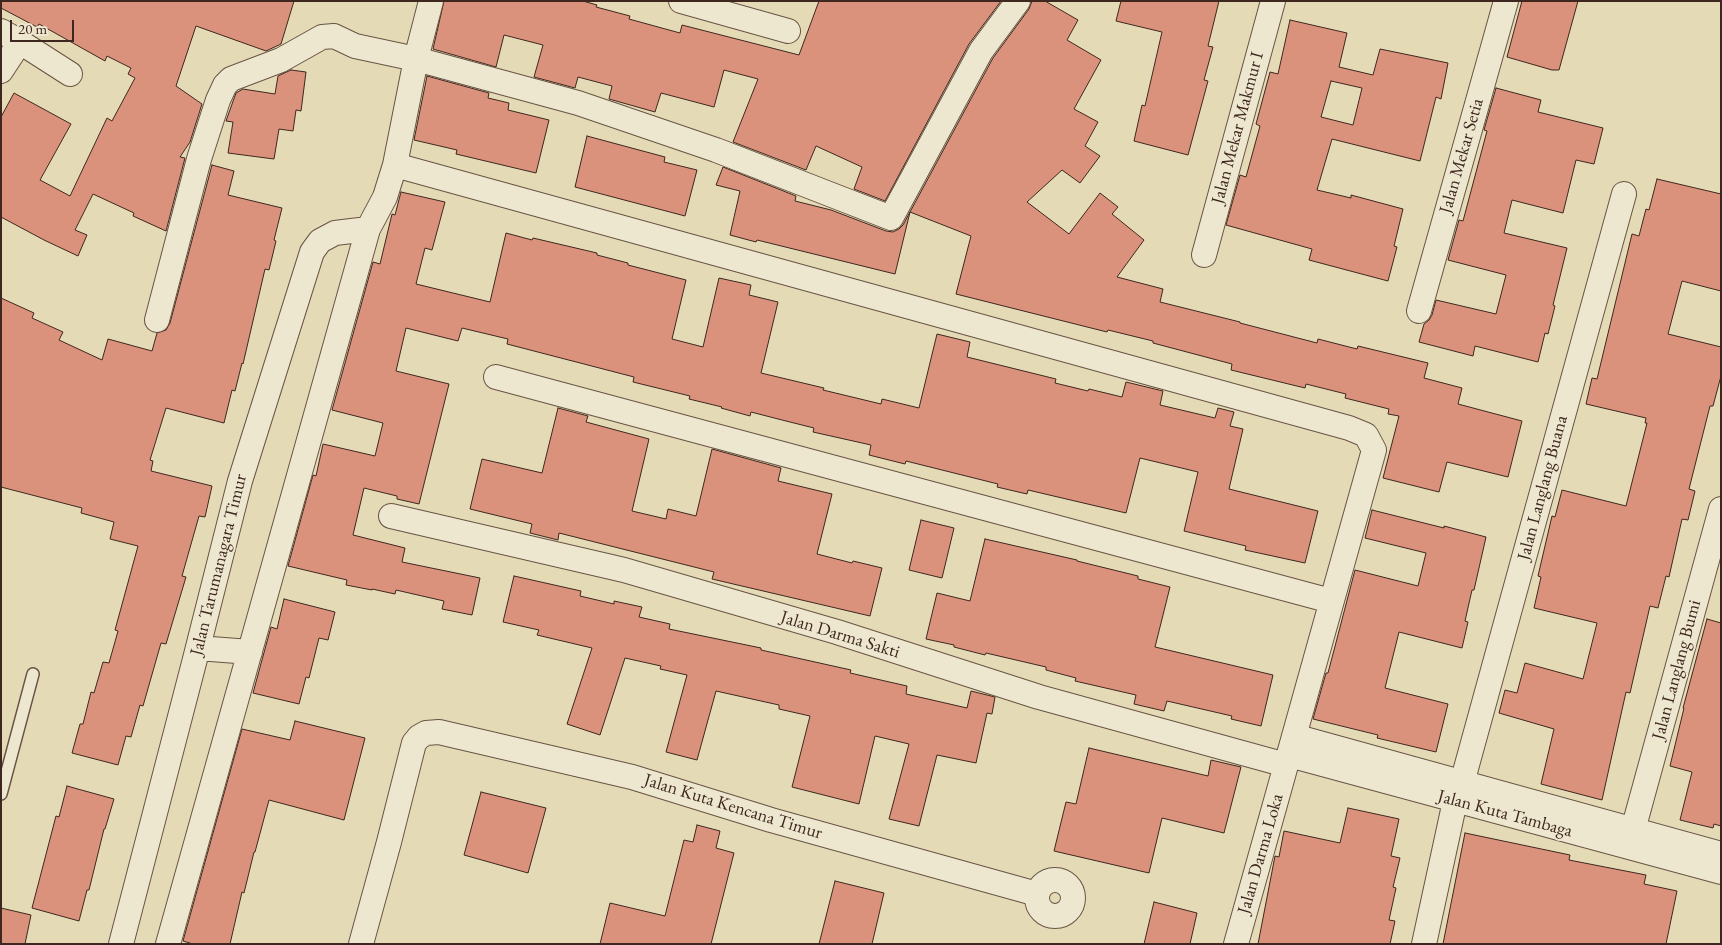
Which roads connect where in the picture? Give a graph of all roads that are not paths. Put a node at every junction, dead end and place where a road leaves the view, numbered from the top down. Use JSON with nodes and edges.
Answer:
{"nodes":[{"id":1,"x":430,"y":1,"type":"edge"},
{"id":2,"x":681,"y":1,"type":"edge"},
{"id":3,"x":1018,"y":1,"type":"edge"},
{"id":4,"x":1273,"y":1,"type":"edge"},
{"id":5,"x":1506,"y":1,"type":"edge"},
{"id":6,"x":788,"y":31,"type":"dead end"},
{"id":7,"x":10,"y":36,"type":"edge"},
{"id":8,"x":416,"y":59,"type":"junction"},
{"id":9,"x":1,"y":71,"type":"edge"},
{"id":10,"x":70,"y":74,"type":"dead end"},
{"id":11,"x":395,"y":165,"type":"junction"},
{"id":12,"x":1624,"y":194,"type":"dead end"},
{"id":13,"x":368,"y":229,"type":"junction"},
{"id":14,"x":1204,"y":255,"type":"dead end"},
{"id":15,"x":1419,"y":311,"type":"dead end"},
{"id":16,"x":157,"y":320,"type":"dead end"},
{"id":17,"x":496,"y":377,"type":"dead end"},
{"id":18,"x":1721,"y":509,"type":"edge"},
{"id":19,"x":390,"y":516,"type":"dead end"},
{"id":20,"x":1331,"y":601,"type":"junction"},
{"id":21,"x":198,"y":648,"type":"junction"},
{"id":22,"x":250,"y":652,"type":"junction"},
{"id":23,"x":33,"y":674,"type":"dead end"},
{"id":24,"x":1290,"y":752,"type":"junction"},
{"id":25,"x":1458,"y":792,"type":"junction"},
{"id":26,"x":1,"y":794,"type":"edge"},
{"id":27,"x":1633,"y":830,"type":"junction"},
{"id":28,"x":1721,"y":854,"type":"edge"},
{"id":29,"x":1721,"y":872,"type":"edge"},
{"id":30,"x":1037,"y":894,"type":"dead end"},
{"id":31,"x":121,"y":944,"type":"edge"},
{"id":32,"x":168,"y":944,"type":"edge"},
{"id":33,"x":361,"y":944,"type":"edge"},
{"id":34,"x":1236,"y":944,"type":"edge"},
{"id":35,"x":1424,"y":944,"type":"edge"}],
"edges":[{"from":1,"to":8,"type":"street"},
{"from":2,"to":6,"type":"street"},
{"from":3,"to":8,"type":"street"},
{"from":4,"to":14,"type":"street","name":"Jalan Mekar Makmur I"},
{"from":5,"to":15,"type":"street","name":"Jalan Mekar Setia"},
{"from":7,"to":9,"type":"street"},
{"from":7,"to":10,"type":"street"},
{"from":8,"to":11,"type":"street"},
{"from":8,"to":16,"type":"street"},
{"from":11,"to":13,"type":"street"},
{"from":11,"to":20,"type":"street","name":"Jalan Darma Loka"},
{"from":12,"to":25,"type":"street","name":"Jalan Langlang Buana"},
{"from":13,"to":21,"type":"street","name":"Jalan Tarumanagara Timur"},
{"from":13,"to":22,"type":"street"},
{"from":17,"to":20,"type":"street"},
{"from":18,"to":27,"type":"street","name":"Jalan Langlang Bumi"},
{"from":19,"to":24,"type":"street","name":"Jalan Darma Sakti"},
{"from":20,"to":24,"type":"street","name":"Jalan Darma Loka"},
{"from":21,"to":22,"type":"street"},
{"from":21,"to":31,"type":"street","name":"Jalan Tarumanagara Timur"},
{"from":22,"to":32,"type":"street"},
{"from":23,"to":26,"type":"lane"},
{"from":24,"to":25,"type":"street","name":"Jalan Kuta Tambaga"},
{"from":24,"to":34,"type":"street","name":"Jalan Darma Loka"},
{"from":25,"to":27,"type":"street","name":"Jalan Kuta Tambaga"},
{"from":25,"to":29,"type":"street","name":"Jalan Kuta Tambaga"},
{"from":25,"to":35,"type":"street","name":"Jalan Langlang Buana"},
{"from":27,"to":28,"type":"street","name":"Jalan Kuta Tambaga"},
{"from":30,"to":33,"type":"street","name":"Jalan Kuta Kencana Timur"}]}
